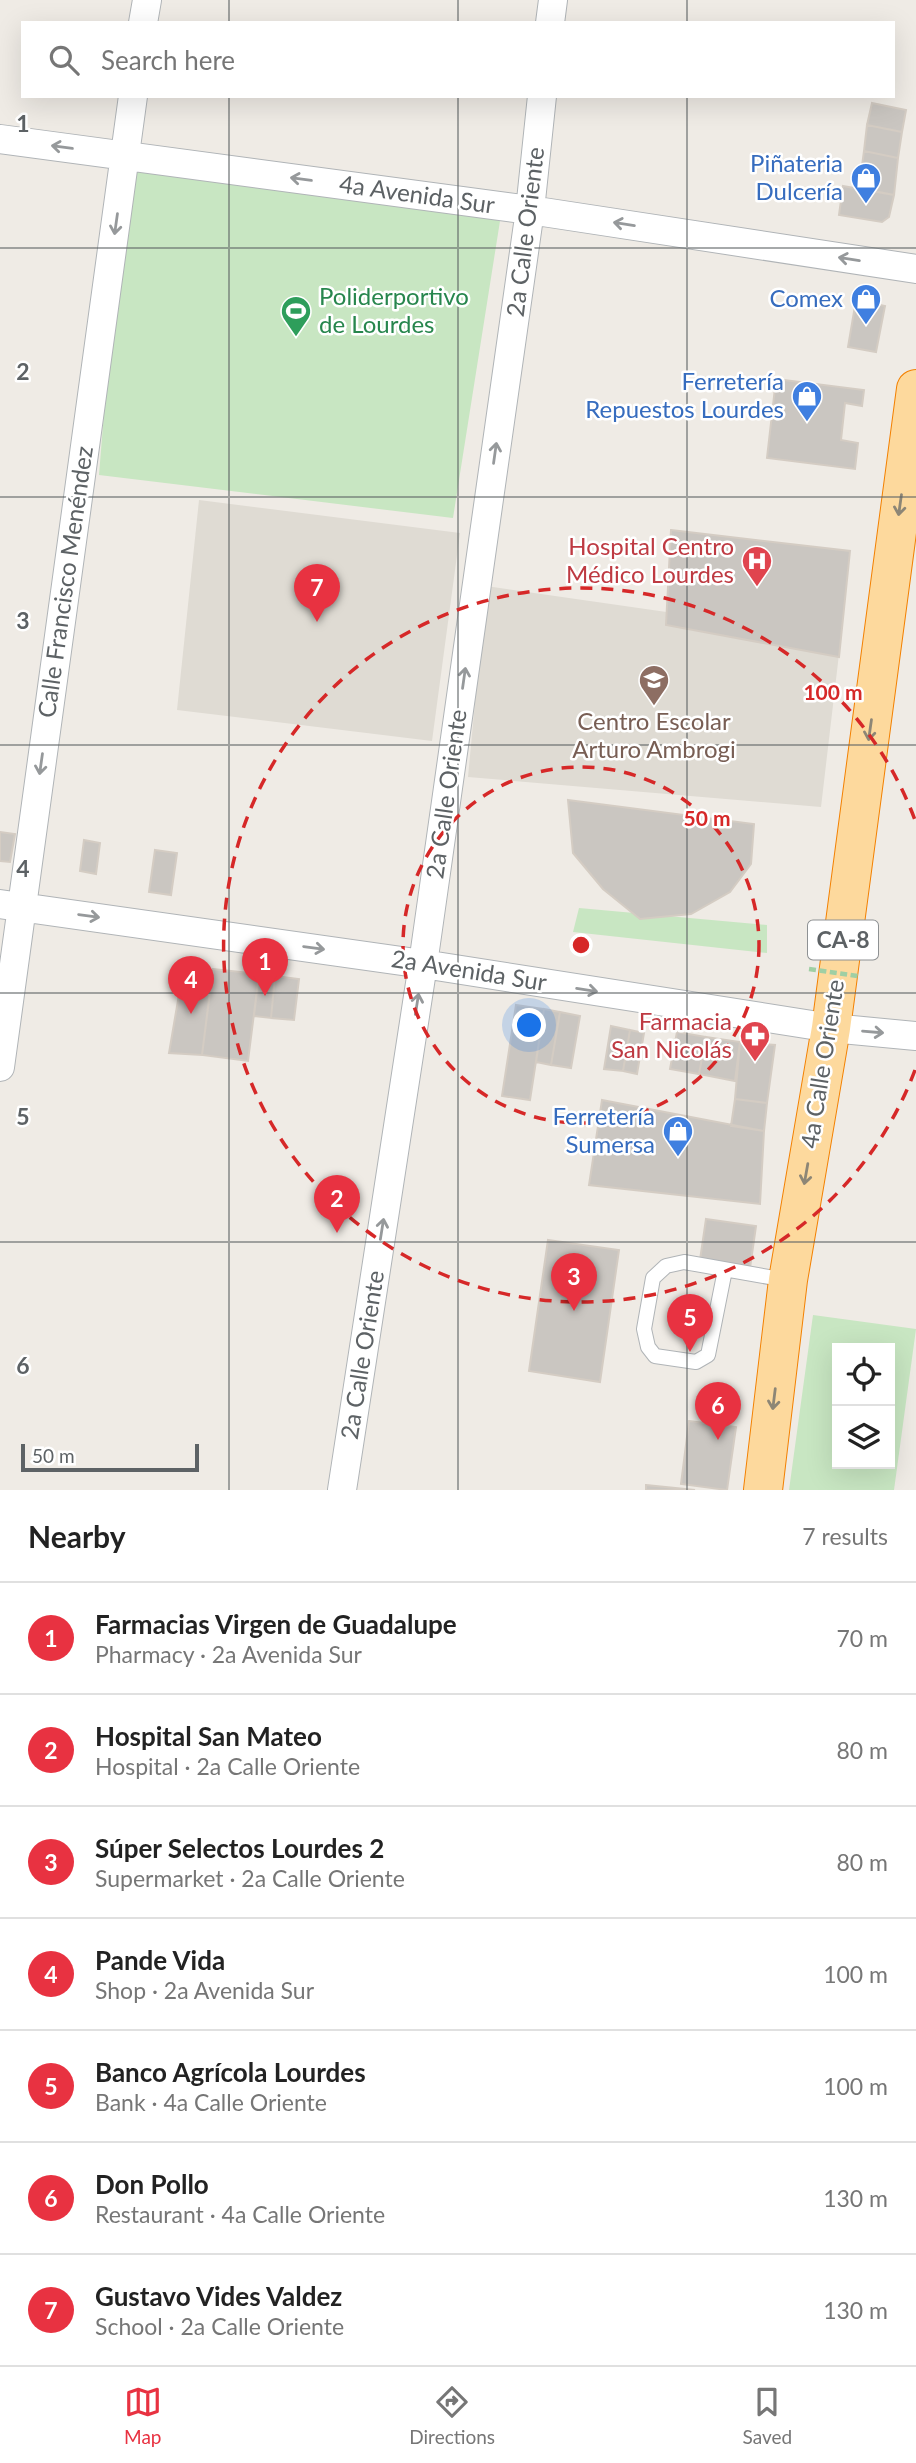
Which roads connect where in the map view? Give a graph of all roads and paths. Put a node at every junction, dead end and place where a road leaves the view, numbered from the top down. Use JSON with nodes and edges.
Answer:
{"nodes":[{"id":1,"x":147,"y":0,"type":"edge"},
{"id":2,"x":553,"y":0,"type":"edge"},
{"id":3,"x":144,"y":21,"type":"edge"},
{"id":4,"x":550,"y":21,"type":"edge"},
{"id":5,"x":133,"y":98,"type":"edge"},
{"id":6,"x":542,"y":98,"type":"edge"},
{"id":7,"x":0,"y":139,"type":"edge"},
{"id":8,"x":125,"y":156,"type":"junction"},
{"id":9,"x":530,"y":210,"type":"junction"},
{"id":10,"x":916,"y":269,"type":"edge"},
{"id":11,"x":916,"y":389,"type":"edge"},
{"id":12,"x":11,"y":905,"type":"edge"},
{"id":13,"x":423,"y":964,"type":"junction"},
{"id":14,"x":809,"y":969,"type":"dead end"},
{"id":15,"x":858,"y":976,"type":"dead end"},
{"id":16,"x":831,"y":1028,"type":"junction"},
{"id":17,"x":916,"y":1036,"type":"edge"},
{"id":18,"x":0,"y":1067,"type":"edge"},
{"id":19,"x":725,"y":1270,"type":"junction"},
{"id":20,"x":788,"y":1280,"type":"junction"},
{"id":21,"x":342,"y":1490,"type":"edge"},
{"id":22,"x":763,"y":1490,"type":"edge"}],
"edges":[{"from":1,"to":3,"type":"street"},
{"from":2,"to":4,"type":"street"},
{"from":5,"to":8,"type":"street","name":"Calle Francisco Menéndez"},
{"from":6,"to":9,"type":"street","name":"2a Calle Oriente"},
{"from":8,"to":7,"type":"street","name":"4a Avenida Sur","one_way":true},
{"from":9,"to":8,"type":"street","name":"4a Avenida Sur","one_way":true},
{"from":8,"to":12,"type":"street","name":"Calle Francisco Menéndez","one_way":true},
{"from":10,"to":9,"type":"street","name":"4a Avenida Sur","one_way":true},
{"from":13,"to":9,"type":"street","name":"2a Calle Oriente","one_way":true},
{"from":11,"to":16,"type":"highway","name":"4a Calle Oriente","number":"CA-8","one_way":true},
{"from":12,"to":13,"type":"street","name":"2a Avenida Sur","one_way":true},
{"from":12,"to":18,"type":"street","name":"Calle Francisco Menéndez"},
{"from":13,"to":16,"type":"street","name":"2a Avenida Sur","one_way":true},
{"from":21,"to":13,"type":"street","name":"2a Calle Oriente","one_way":true},
{"from":14,"to":15,"type":"path","bridge":true},
{"from":16,"to":17,"type":"street","name":"2a Avenida Sur","one_way":true},
{"from":16,"to":20,"type":"highway","name":"4a Calle Oriente","number":"CA-8","one_way":true},
{"from":19,"to":19,"type":"lane"},
{"from":19,"to":20,"type":"lane"},
{"from":20,"to":22,"type":"highway","name":"4a Calle Oriente","number":"CA-8","one_way":true}]}
